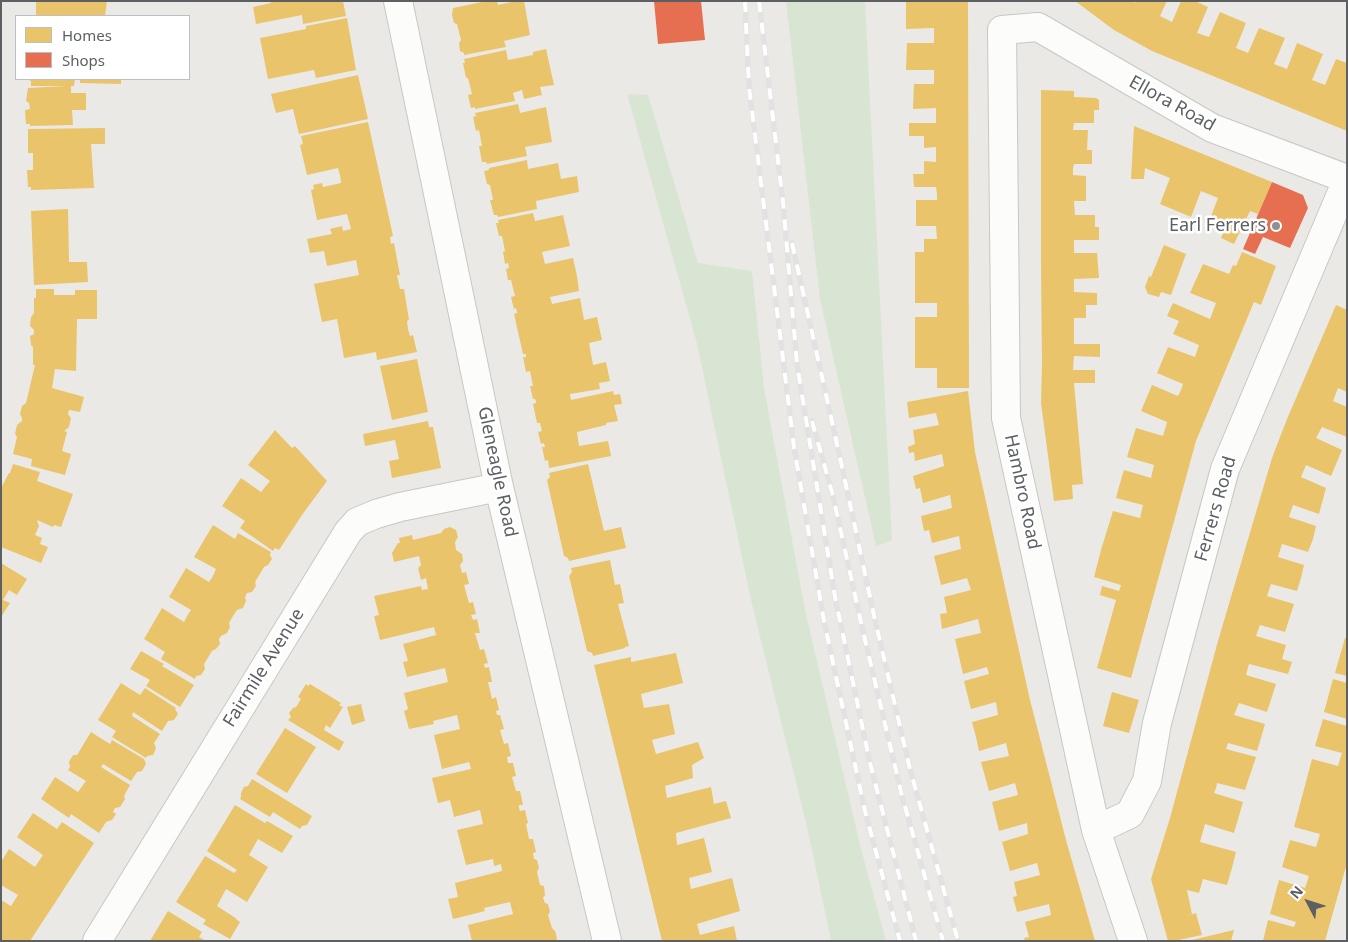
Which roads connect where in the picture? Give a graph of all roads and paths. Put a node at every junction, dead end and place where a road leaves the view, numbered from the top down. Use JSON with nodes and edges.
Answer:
{"nodes":[{"id":1,"x":398,"y":1,"type":"edge"},
{"id":2,"x":1002,"y":30,"type":"joint"},
{"id":3,"x":1347,"y":180,"type":"edge"},
{"id":4,"x":499,"y":486,"type":"junction"},
{"id":5,"x":1096,"y":830,"type":"junction"},
{"id":6,"x":97,"y":941,"type":"edge"},
{"id":7,"x":607,"y":941,"type":"edge"},
{"id":8,"x":1133,"y":941,"type":"edge"}],
"edges":[{"from":1,"to":4,"type":"street","name":"Gleneagle Road"},
{"from":2,"to":3,"type":"street","name":"Ellora Road"},
{"from":2,"to":5,"type":"street","name":"Hambro Road"},
{"from":3,"to":5,"type":"street","name":"Ferrers Road"},
{"from":4,"to":6,"type":"street","name":"Fairmile Avenue"},
{"from":4,"to":7,"type":"street","name":"Gleneagle Road"},
{"from":5,"to":8,"type":"street","name":"Hambro Road"}]}
